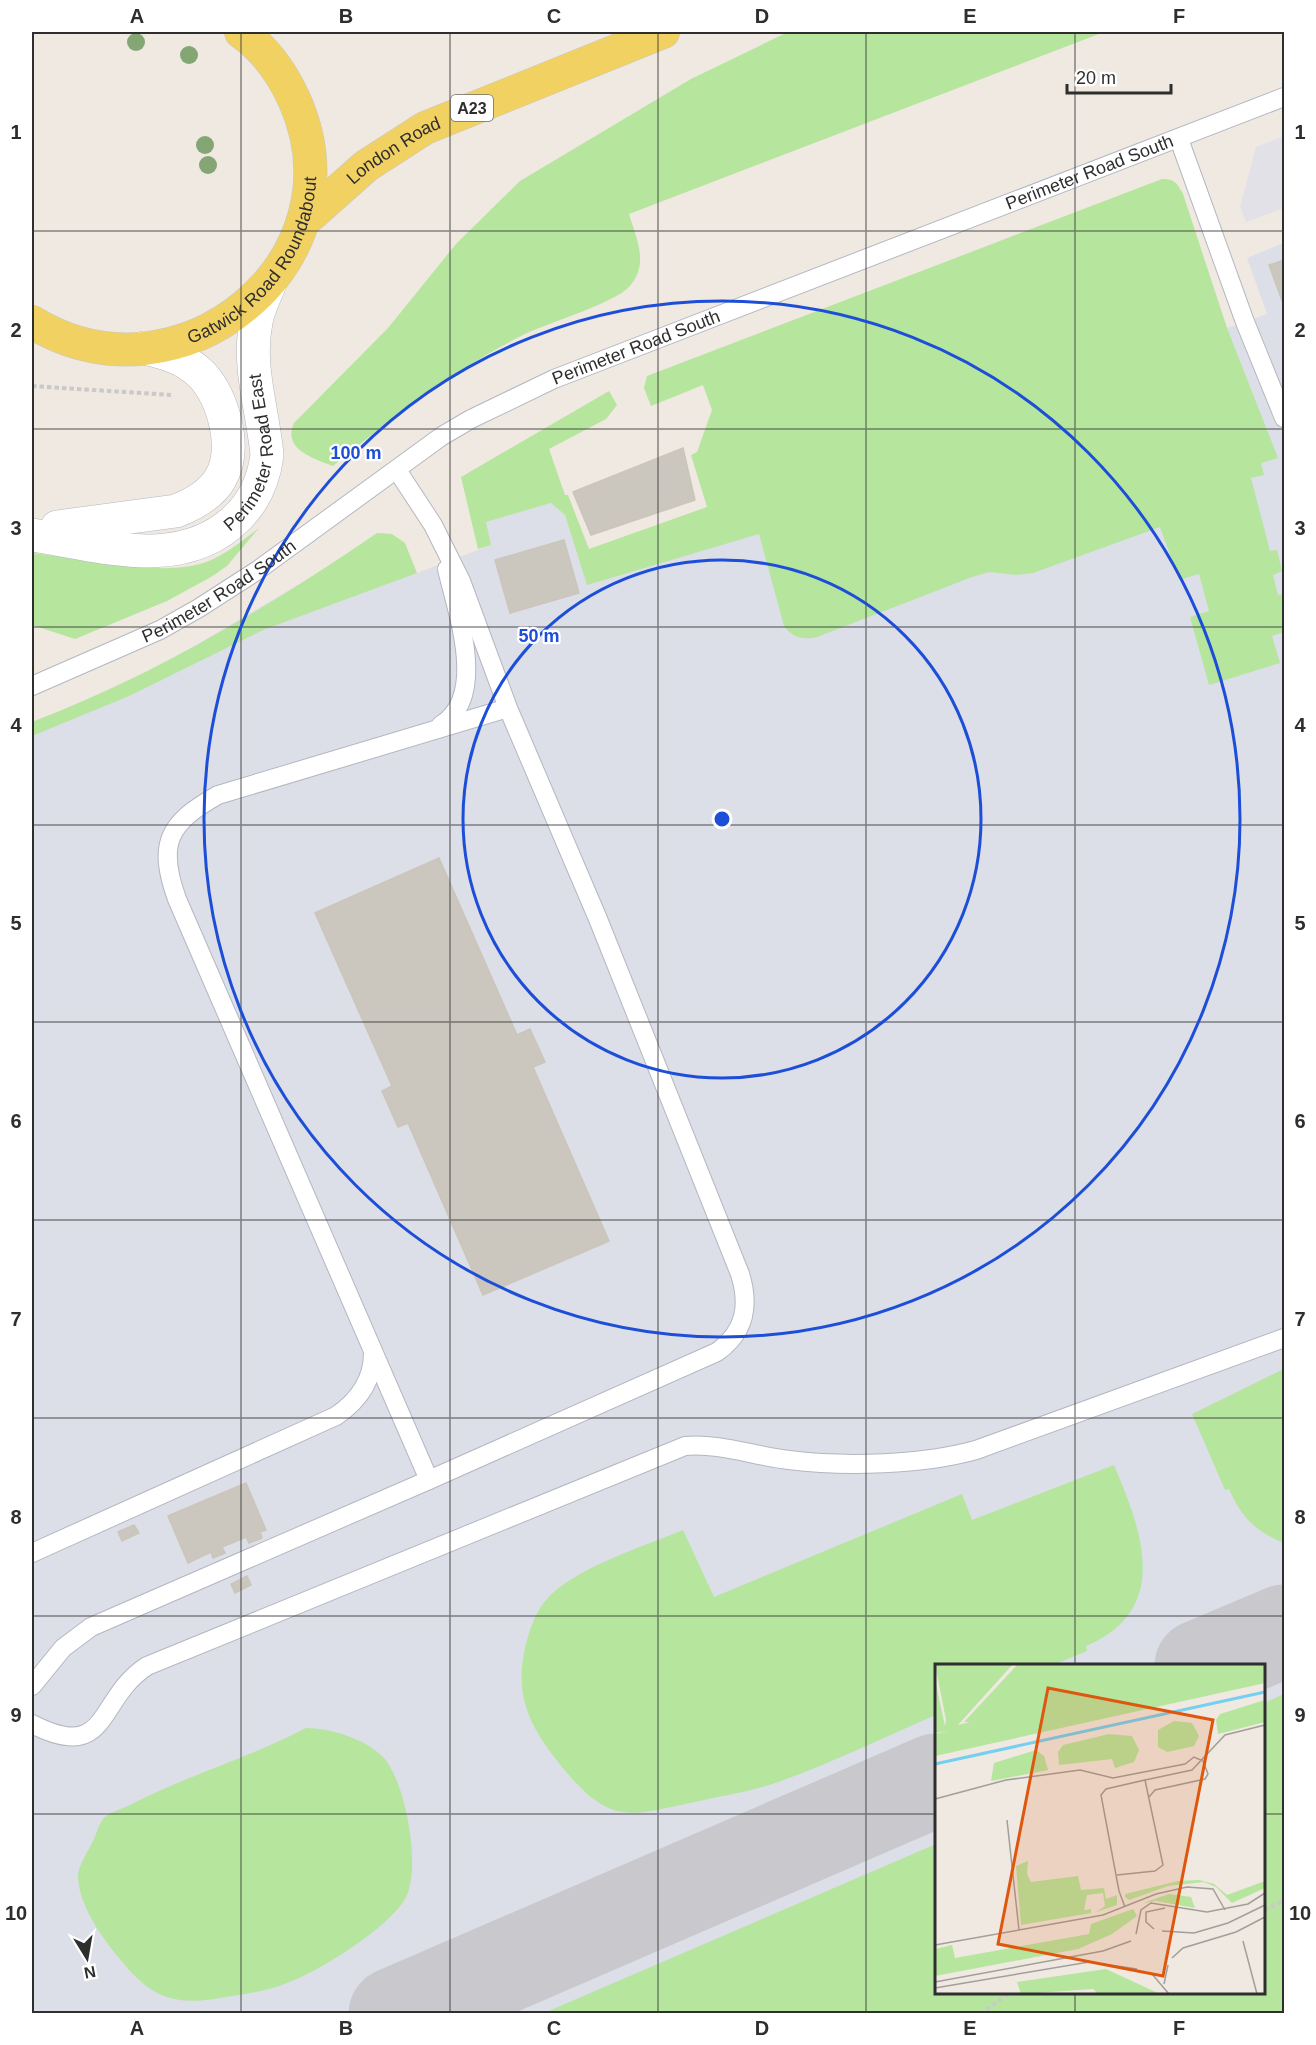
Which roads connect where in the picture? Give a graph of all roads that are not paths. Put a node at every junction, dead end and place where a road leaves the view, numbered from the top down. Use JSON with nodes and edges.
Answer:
{"nodes":[{"id":1,"x":241,"y":32,"type":"edge"},
{"id":2,"x":663,"y":32,"type":"edge"},
{"id":3,"x":1284,"y":97,"type":"edge"},
{"id":4,"x":1179,"y":139,"type":"junction"},
{"id":5,"x":303,"y":222,"type":"junction"},
{"id":6,"x":270,"y":283,"type":"junction"},
{"id":7,"x":32,"y":322,"type":"edge"},
{"id":8,"x":32,"y":346,"type":"edge"},
{"id":9,"x":111,"y":347,"type":"junction"},
{"id":10,"x":144,"y":348,"type":"junction"},
{"id":11,"x":1284,"y":418,"type":"edge"},
{"id":12,"x":397,"y":470,"type":"junction"},
{"id":13,"x":32,"y":530,"type":"edge"},
{"id":14,"x":32,"y":535,"type":"edge"},
{"id":15,"x":438,"y":536,"type":"junction"},
{"id":16,"x":32,"y":686,"type":"edge"},
{"id":17,"x":508,"y":708,"type":"junction"},
{"id":18,"x":429,"y":731,"type":"junction"},
{"id":19,"x":1284,"y":1338,"type":"edge"},
{"id":20,"x":373,"y":1353,"type":"junction"},
{"id":21,"x":429,"y":1480,"type":"junction"},
{"id":22,"x":32,"y":1554,"type":"edge"},
{"id":23,"x":32,"y":1686,"type":"edge"},
{"id":24,"x":32,"y":1724,"type":"edge"}],
"edges":[{"from":1,"to":5,"type":"main road","name":"Gatwick Road Roundabout"},
{"from":2,"to":5,"type":"main road","name":"London Road","number":"A23"},
{"from":3,"to":4,"type":"lane","name":"Perimeter Road South"},
{"from":4,"to":11,"type":"lane"},
{"from":4,"to":12,"type":"lane","name":"Perimeter Road South"},
{"from":5,"to":6,"type":"main road","name":"Gatwick Road Roundabout"},
{"from":6,"to":10,"type":"main road","name":"Gatwick Road Roundabout"},
{"from":6,"to":14,"type":"street","name":"Perimeter Road East"},
{"from":7,"to":9,"type":"main road","name":"Gatwick Road Roundabout"},
{"from":8,"to":9,"type":"main road"},
{"from":9,"to":10,"type":"main road","name":"Gatwick Road Roundabout"},
{"from":10,"to":13,"type":"street","name":"Perimeter Road East"},
{"from":12,"to":15,"type":"lane"},
{"from":12,"to":16,"type":"lane","name":"Perimeter Road South"},
{"from":15,"to":17,"type":"lane"},
{"from":15,"to":18,"type":"lane"},
{"from":17,"to":18,"type":"lane"},
{"from":17,"to":21,"type":"lane"},
{"from":18,"to":20,"type":"lane"},
{"from":19,"to":24,"type":"lane"},
{"from":20,"to":21,"type":"lane"},
{"from":20,"to":22,"type":"lane"},
{"from":21,"to":23,"type":"lane"}]}
